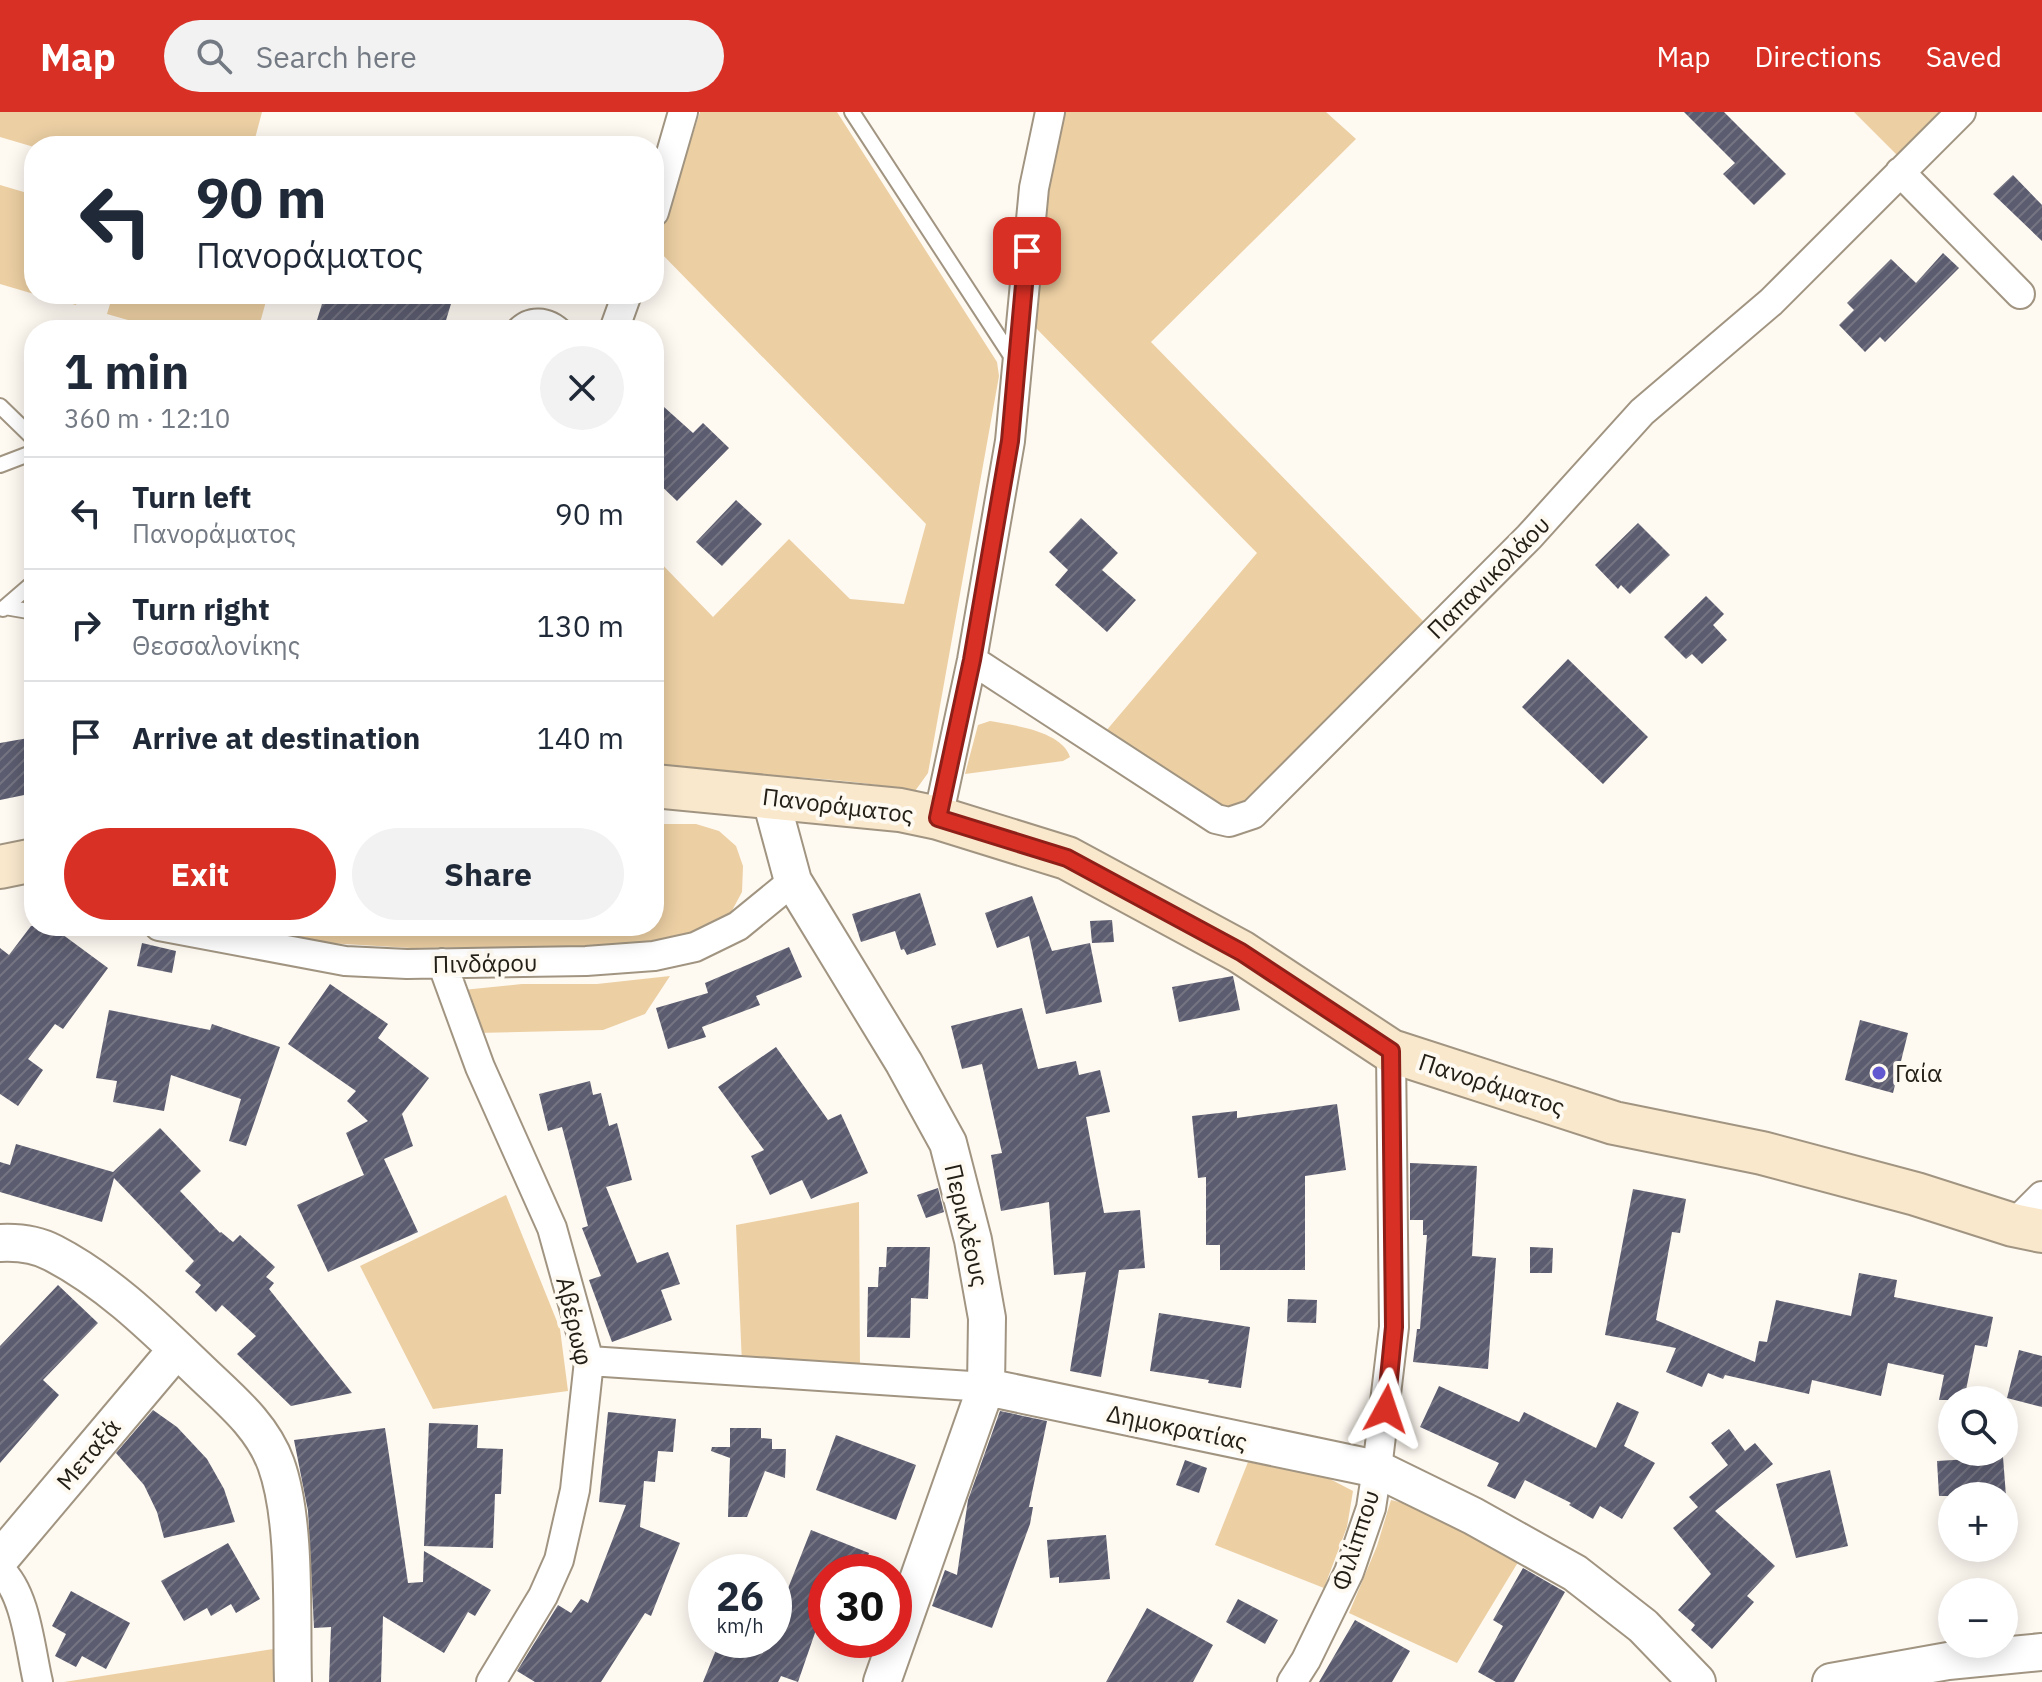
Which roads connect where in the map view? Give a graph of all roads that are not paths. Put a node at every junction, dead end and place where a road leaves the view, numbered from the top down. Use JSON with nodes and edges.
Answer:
{"nodes":[{"id":1,"x":683,"y":112,"type":"edge"},
{"id":2,"x":852,"y":112,"type":"edge"},
{"id":3,"x":1050,"y":112,"type":"edge"},
{"id":4,"x":1961,"y":112,"type":"edge"},
{"id":5,"x":1900,"y":172,"type":"junction"},
{"id":6,"x":664,"y":178,"type":"edge"},
{"id":7,"x":2020,"y":294,"type":"dead end"},
{"id":8,"x":523,"y":320,"type":"edge"},
{"id":9,"x":554,"y":320,"type":"edge"},
{"id":10,"x":1017,"y":366,"type":"junction"},
{"id":11,"x":0,"y":406,"type":"edge"},
{"id":12,"x":24,"y":429,"type":"edge"},
{"id":13,"x":24,"y":456,"type":"edge"},
{"id":14,"x":0,"y":465,"type":"edge"},
{"id":15,"x":24,"y":591,"type":"edge"},
{"id":16,"x":3,"y":610,"type":"edge"},
{"id":17,"x":24,"y":611,"type":"edge"},
{"id":18,"x":972,"y":660,"type":"junction"},
{"id":19,"x":664,"y":787,"type":"edge"},
{"id":20,"x":770,"y":796,"type":"junction"},
{"id":21,"x":938,"y":818,"type":"junction"},
{"id":22,"x":24,"y":862,"type":"edge"},
{"id":23,"x":0,"y":867,"type":"edge"},
{"id":24,"x":793,"y":881,"type":"junction"},
{"id":25,"x":212,"y":936,"type":"edge"},
{"id":26,"x":442,"y":963,"type":"junction"},
{"id":27,"x":1391,"y":1051,"type":"junction"},
{"id":28,"x":2042,"y":1196,"type":"edge"},
{"id":29,"x":2028,"y":1228,"type":"edge"},
{"id":30,"x":0,"y":1243,"type":"edge"},
{"id":31,"x":177,"y":1349,"type":"junction"},
{"id":32,"x":589,"y":1361,"type":"junction"},
{"id":33,"x":986,"y":1387,"type":"junction"},
{"id":34,"x":1377,"y":1469,"type":"junction"},
{"id":35,"x":0,"y":1559,"type":"edge"},
{"id":36,"x":0,"y":1570,"type":"edge"},
{"id":37,"x":2042,"y":1652,"type":"edge"},
{"id":38,"x":38,"y":1682,"type":"edge"},
{"id":39,"x":293,"y":1682,"type":"edge"},
{"id":40,"x":491,"y":1682,"type":"edge"},
{"id":41,"x":882,"y":1682,"type":"edge"},
{"id":42,"x":1292,"y":1682,"type":"edge"},
{"id":43,"x":1697,"y":1682,"type":"edge"},
{"id":44,"x":1831,"y":1682,"type":"edge"}],
"edges":[{"from":1,"to":6,"type":"street"},
{"from":2,"to":10,"type":"lane"},
{"from":3,"to":10,"type":"street"},
{"from":4,"to":5,"type":"street","name":"Παπανικολάου"},
{"from":5,"to":7,"type":"street"},
{"from":5,"to":18,"type":"street","name":"Παπανικολάου"},
{"from":8,"to":9,"type":"lane"},
{"from":10,"to":18,"type":"street"},
{"from":11,"to":12,"type":"lane"},
{"from":13,"to":14,"type":"lane"},
{"from":15,"to":16,"type":"lane"},
{"from":16,"to":17,"type":"lane"},
{"from":18,"to":21,"type":"street"},
{"from":19,"to":20,"type":"main road","name":"Πανοράματος"},
{"from":20,"to":21,"type":"main road","name":"Πανοράματος"},
{"from":20,"to":24,"type":"street","name":"Περικλέους"},
{"from":21,"to":27,"type":"main road","name":"Πανοράματος"},
{"from":22,"to":23,"type":"main road"},
{"from":24,"to":26,"type":"street","name":"Πινδάρου"},
{"from":24,"to":33,"type":"street","name":"Περικλέους"},
{"from":25,"to":26,"type":"street","name":"Πινδάρου"},
{"from":26,"to":32,"type":"street","name":"Αβέρωφ"},
{"from":27,"to":29,"type":"main road","name":"Πανοράματος"},
{"from":27,"to":34,"type":"street","name":"Φιλίππου"},
{"from":28,"to":29,"type":"street"},
{"from":30,"to":31,"type":"street"},
{"from":31,"to":35,"type":"street","name":"Μεταξά"},
{"from":31,"to":39,"type":"street"},
{"from":32,"to":33,"type":"street","name":"Δημοκρατίας"},
{"from":32,"to":40,"type":"street","name":"Αβέρωφ"},
{"from":33,"to":34,"type":"street","name":"Δημοκρατίας"},
{"from":33,"to":41,"type":"street","name":"Περικλέους"},
{"from":34,"to":42,"type":"street","name":"Φιλίππου"},
{"from":34,"to":43,"type":"street","name":"Δημοκρατίας"},
{"from":36,"to":38,"type":"street"},
{"from":37,"to":44,"type":"street"}]}
